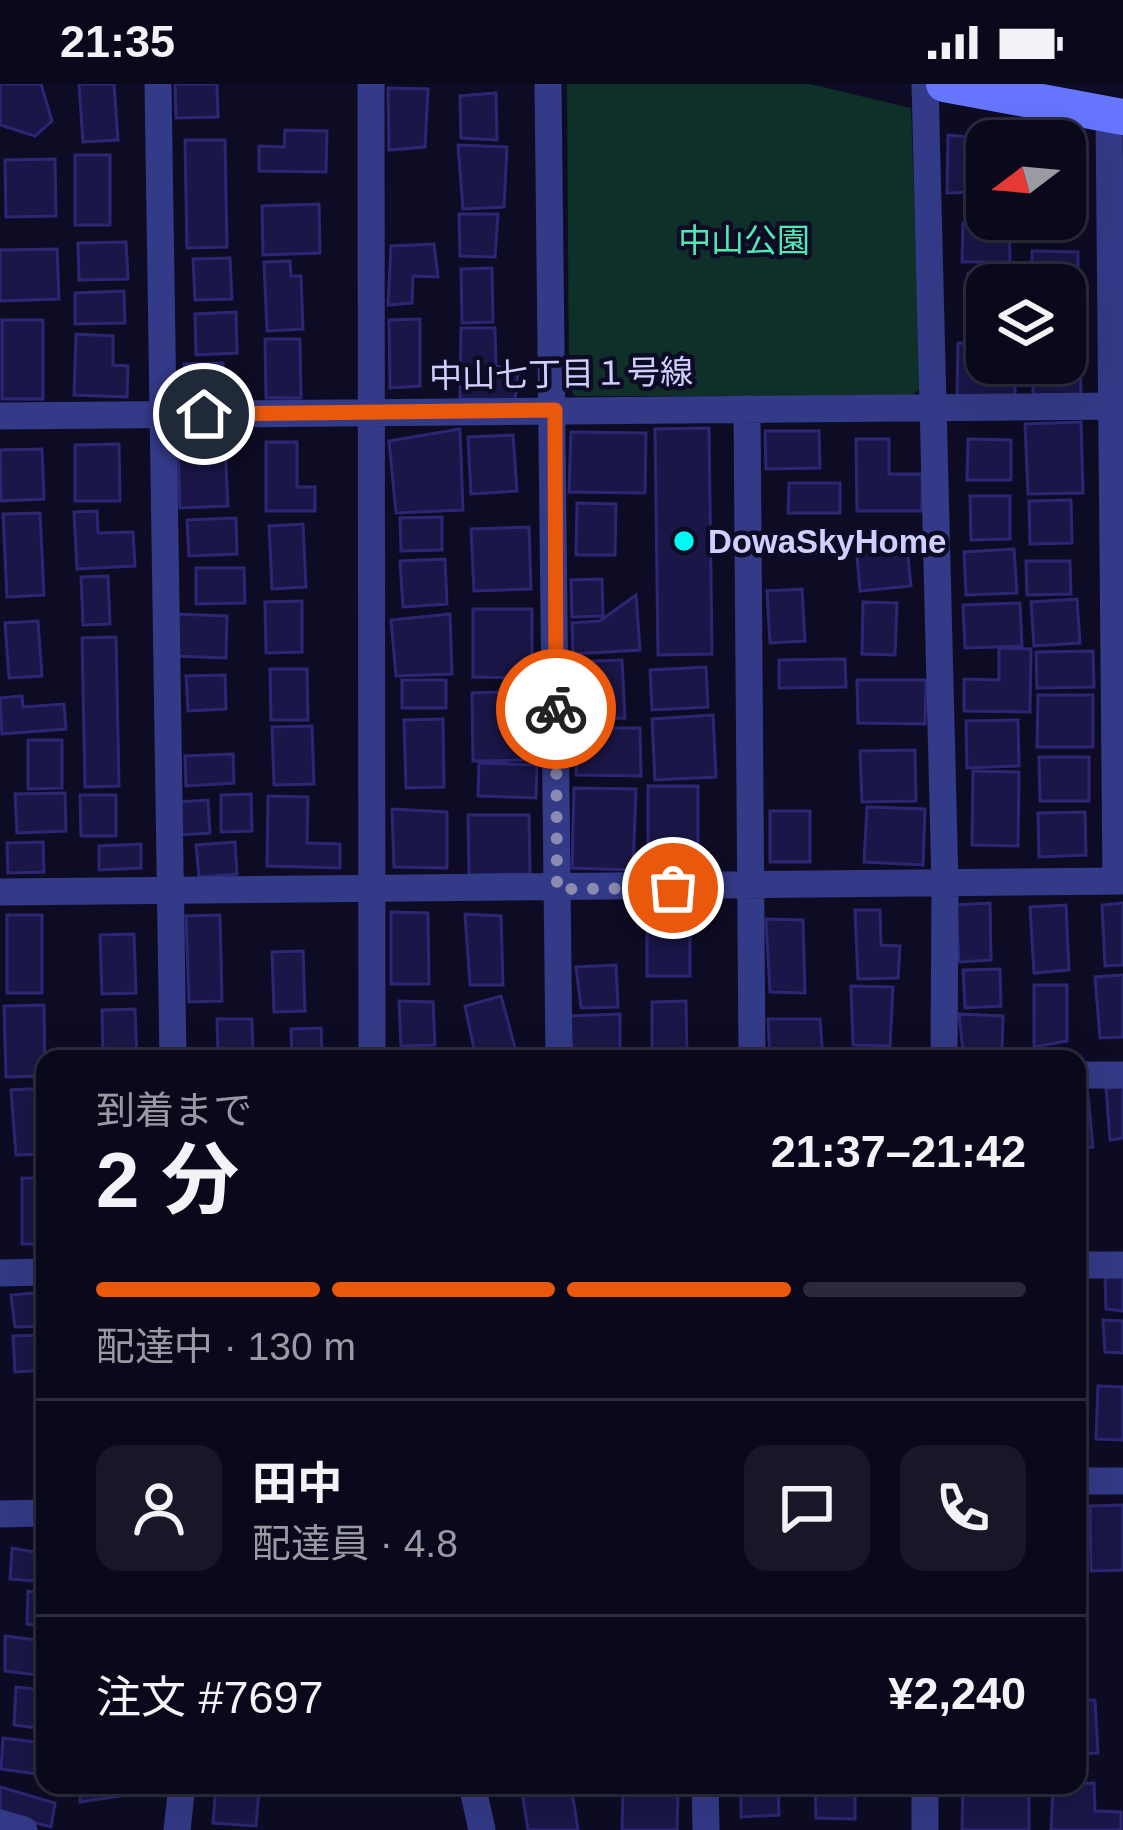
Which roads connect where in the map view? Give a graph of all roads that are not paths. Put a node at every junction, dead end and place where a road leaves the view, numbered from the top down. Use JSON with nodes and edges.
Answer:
{"nodes":[{"id":1,"x":158,"y":84,"type":"edge"},
{"id":2,"x":371,"y":84,"type":"edge"},
{"id":3,"x":548,"y":84,"type":"edge"},
{"id":4,"x":925,"y":84,"type":"edge"},
{"id":5,"x":944,"y":84,"type":"edge"},
{"id":6,"x":1116,"y":116,"type":"edge"},
{"id":7,"x":1117,"y":406,"type":"edge"},
{"id":8,"x":934,"y":407,"type":"junction"},
{"id":9,"x":747,"y":409,"type":"junction"},
{"id":10,"x":555,"y":410,"type":"junction"},
{"id":11,"x":373,"y":412,"type":"junction"},
{"id":12,"x":161,"y":414,"type":"junction"},
{"id":13,"x":0,"y":416,"type":"edge"},
{"id":14,"x":1120,"y":881,"type":"edge"},
{"id":15,"x":945,"y":884,"type":"junction"},
{"id":16,"x":750,"y":887,"type":"junction"},
{"id":17,"x":557,"y":889,"type":"junction"},
{"id":18,"x":374,"y":891,"type":"junction"},
{"id":19,"x":0,"y":892,"type":"edge"},
{"id":20,"x":172,"y":892,"type":"junction"},
{"id":21,"x":173,"y":1050,"type":"edge"},
{"id":22,"x":372,"y":1050,"type":"edge"},
{"id":23,"x":559,"y":1050,"type":"edge"},
{"id":24,"x":752,"y":1050,"type":"edge"},
{"id":25,"x":944,"y":1050,"type":"edge"},
{"id":26,"x":1086,"y":1075,"type":"edge"},
{"id":27,"x":1123,"y":1075,"type":"edge"},
{"id":28,"x":1086,"y":1265,"type":"edge"},
{"id":29,"x":1123,"y":1265,"type":"edge"},
{"id":30,"x":0,"y":1273,"type":"edge"},
{"id":31,"x":36,"y":1273,"type":"edge"},
{"id":32,"x":1123,"y":1480,"type":"edge"},
{"id":33,"x":1086,"y":1481,"type":"edge"},
{"id":34,"x":36,"y":1513,"type":"edge"},
{"id":35,"x":0,"y":1514,"type":"edge"},
{"id":36,"x":181,"y":1794,"type":"edge"},
{"id":37,"x":474,"y":1794,"type":"edge"},
{"id":38,"x":705,"y":1794,"type":"edge"},
{"id":39,"x":926,"y":1794,"type":"edge"},
{"id":40,"x":0,"y":1823,"type":"edge"},
{"id":41,"x":24,"y":1830,"type":"edge"},
{"id":42,"x":177,"y":1830,"type":"edge"},
{"id":43,"x":482,"y":1830,"type":"edge"},
{"id":44,"x":706,"y":1830,"type":"edge"},
{"id":45,"x":925,"y":1830,"type":"edge"}],
"edges":[{"from":1,"to":12,"type":"street"},
{"from":2,"to":11,"type":"street"},
{"from":3,"to":10,"type":"street"},
{"from":4,"to":8,"type":"street"},
{"from":5,"to":6,"type":"street"},
{"from":6,"to":7,"type":"street"},
{"from":7,"to":8,"type":"street","name":"中山七丁目１号線"},
{"from":7,"to":14,"type":"street"},
{"from":8,"to":9,"type":"street","name":"中山七丁目１号線"},
{"from":8,"to":15,"type":"street"},
{"from":9,"to":10,"type":"street","name":"中山七丁目１号線"},
{"from":9,"to":16,"type":"street"},
{"from":10,"to":11,"type":"street","name":"中山七丁目１号線"},
{"from":10,"to":17,"type":"street"},
{"from":11,"to":12,"type":"street","name":"中山七丁目１号線"},
{"from":11,"to":18,"type":"street"},
{"from":12,"to":13,"type":"street","name":"中山七丁目１号線"},
{"from":12,"to":20,"type":"street"},
{"from":14,"to":15,"type":"street"},
{"from":15,"to":16,"type":"street"},
{"from":15,"to":25,"type":"street"},
{"from":16,"to":17,"type":"street"},
{"from":16,"to":24,"type":"street"},
{"from":17,"to":18,"type":"street"},
{"from":17,"to":23,"type":"street"},
{"from":18,"to":20,"type":"street"},
{"from":18,"to":22,"type":"street"},
{"from":19,"to":20,"type":"street"},
{"from":20,"to":21,"type":"street"},
{"from":26,"to":27,"type":"street"},
{"from":28,"to":29,"type":"street"},
{"from":30,"to":31,"type":"street"},
{"from":32,"to":33,"type":"street"},
{"from":34,"to":35,"type":"street"},
{"from":36,"to":42,"type":"street"},
{"from":37,"to":43,"type":"street"},
{"from":38,"to":44,"type":"street"},
{"from":39,"to":45,"type":"street"},
{"from":40,"to":41,"type":"street"}]}
